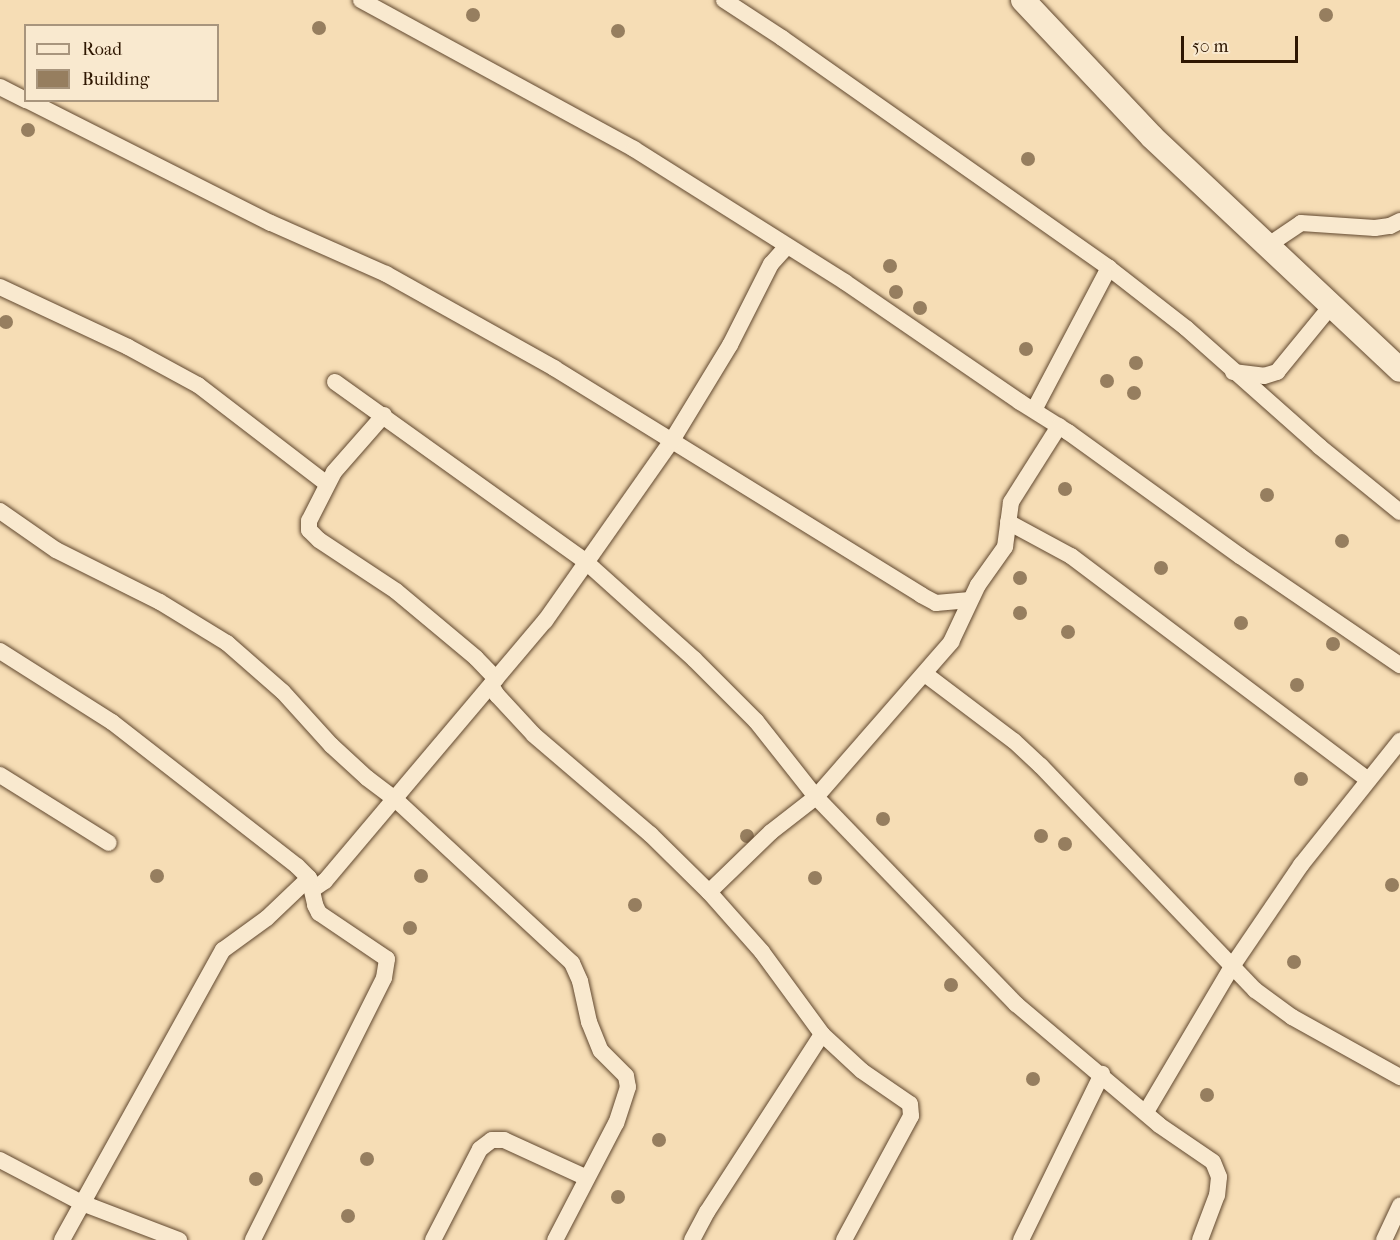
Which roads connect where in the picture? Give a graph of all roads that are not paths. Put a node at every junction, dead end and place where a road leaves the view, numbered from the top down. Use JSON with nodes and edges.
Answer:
{"nodes":[{"id":1,"x":361,"y":0,"type":"edge"},
{"id":2,"x":724,"y":0,"type":"edge"},
{"id":3,"x":1023,"y":0,"type":"edge"},
{"id":4,"x":0,"y":87,"type":"edge"},
{"id":5,"x":24,"y":99,"type":"edge"},
{"id":6,"x":30,"y":102,"type":"edge"},
{"id":7,"x":1400,"y":221,"type":"edge"},
{"id":8,"x":787,"y":246,"type":"junction"},
{"id":9,"x":1267,"y":246,"type":"junction"},
{"id":10,"x":1109,"y":268,"type":"junction"},
{"id":11,"x":0,"y":287,"type":"edge"},
{"id":12,"x":1331,"y":306,"type":"junction"},
{"id":13,"x":1400,"y":370,"type":"edge"},
{"id":14,"x":1233,"y":372,"type":"junction"},
{"id":15,"x":335,"y":382,"type":"dead end"},
{"id":16,"x":1034,"y":410,"type":"junction"},
{"id":17,"x":384,"y":415,"type":"junction"},
{"id":18,"x":1059,"y":426,"type":"junction"},
{"id":19,"x":671,"y":442,"type":"junction"},
{"id":20,"x":327,"y":484,"type":"junction"},
{"id":21,"x":0,"y":511,"type":"edge"},
{"id":22,"x":1400,"y":512,"type":"edge"},
{"id":23,"x":1008,"y":522,"type":"junction"},
{"id":24,"x":586,"y":562,"type":"junction"},
{"id":25,"x":970,"y":600,"type":"junction"},
{"id":26,"x":0,"y":651,"type":"edge"},
{"id":27,"x":1400,"y":665,"type":"edge"},
{"id":28,"x":925,"y":674,"type":"junction"},
{"id":29,"x":493,"y":682,"type":"junction"},
{"id":30,"x":1400,"y":741,"type":"edge"},
{"id":31,"x":0,"y":776,"type":"edge"},
{"id":32,"x":1368,"y":780,"type":"junction"},
{"id":33,"x":816,"y":797,"type":"junction"},
{"id":34,"x":395,"y":799,"type":"junction"},
{"id":35,"x":109,"y":843,"type":"dead end"},
{"id":36,"x":310,"y":884,"type":"junction"},
{"id":37,"x":709,"y":892,"type":"junction"},
{"id":38,"x":1232,"y":968,"type":"junction"},
{"id":39,"x":822,"y":1034,"type":"junction"},
{"id":40,"x":1102,"y":1074,"type":"junction"},
{"id":41,"x":1400,"y":1077,"type":"edge"},
{"id":42,"x":1146,"y":1112,"type":"junction"},
{"id":43,"x":0,"y":1160,"type":"edge"},
{"id":44,"x":587,"y":1178,"type":"junction"},
{"id":45,"x":82,"y":1203,"type":"junction"},
{"id":46,"x":1400,"y":1206,"type":"edge"},
{"id":47,"x":62,"y":1240,"type":"edge"},
{"id":48,"x":179,"y":1240,"type":"edge"},
{"id":49,"x":253,"y":1240,"type":"edge"},
{"id":50,"x":434,"y":1240,"type":"edge"},
{"id":51,"x":555,"y":1240,"type":"edge"},
{"id":52,"x":692,"y":1240,"type":"edge"},
{"id":53,"x":844,"y":1240,"type":"edge"},
{"id":54,"x":1021,"y":1240,"type":"edge"},
{"id":55,"x":1200,"y":1240,"type":"edge"},
{"id":56,"x":1384,"y":1240,"type":"edge"}],
"edges":[{"from":1,"to":8,"type":"street"},
{"from":2,"to":10,"type":"street"},
{"from":3,"to":9,"type":"street"},
{"from":4,"to":5,"type":"street"},
{"from":6,"to":19,"type":"street"},
{"from":7,"to":9,"type":"street"},
{"from":8,"to":16,"type":"street"},
{"from":8,"to":19,"type":"street"},
{"from":9,"to":12,"type":"street"},
{"from":10,"to":14,"type":"street"},
{"from":10,"to":16,"type":"street"},
{"from":11,"to":20,"type":"street"},
{"from":12,"to":13,"type":"street"},
{"from":12,"to":14,"type":"street"},
{"from":14,"to":22,"type":"street"},
{"from":15,"to":17,"type":"street"},
{"from":16,"to":18,"type":"street"},
{"from":17,"to":20,"type":"street"},
{"from":17,"to":24,"type":"street"},
{"from":18,"to":23,"type":"street"},
{"from":18,"to":27,"type":"street"},
{"from":19,"to":24,"type":"street"},
{"from":19,"to":25,"type":"street"},
{"from":20,"to":29,"type":"street"},
{"from":21,"to":34,"type":"street"},
{"from":23,"to":25,"type":"street"},
{"from":23,"to":32,"type":"street"},
{"from":24,"to":29,"type":"street"},
{"from":24,"to":33,"type":"street"},
{"from":25,"to":28,"type":"street"},
{"from":26,"to":36,"type":"street"},
{"from":28,"to":33,"type":"street"},
{"from":28,"to":38,"type":"street"},
{"from":29,"to":34,"type":"street"},
{"from":29,"to":37,"type":"street"},
{"from":30,"to":32,"type":"street"},
{"from":31,"to":35,"type":"street"},
{"from":32,"to":38,"type":"street"},
{"from":33,"to":37,"type":"street"},
{"from":33,"to":40,"type":"street"},
{"from":34,"to":36,"type":"street"},
{"from":34,"to":44,"type":"street"},
{"from":36,"to":45,"type":"street"},
{"from":36,"to":49,"type":"street"},
{"from":37,"to":39,"type":"street"},
{"from":38,"to":41,"type":"street"},
{"from":38,"to":42,"type":"street"},
{"from":39,"to":52,"type":"street"},
{"from":39,"to":53,"type":"street"},
{"from":40,"to":42,"type":"street"},
{"from":40,"to":54,"type":"street"},
{"from":42,"to":55,"type":"street"},
{"from":43,"to":45,"type":"street"},
{"from":44,"to":50,"type":"street"},
{"from":44,"to":51,"type":"street"},
{"from":45,"to":47,"type":"street"},
{"from":45,"to":48,"type":"street"},
{"from":46,"to":56,"type":"street"}]}
